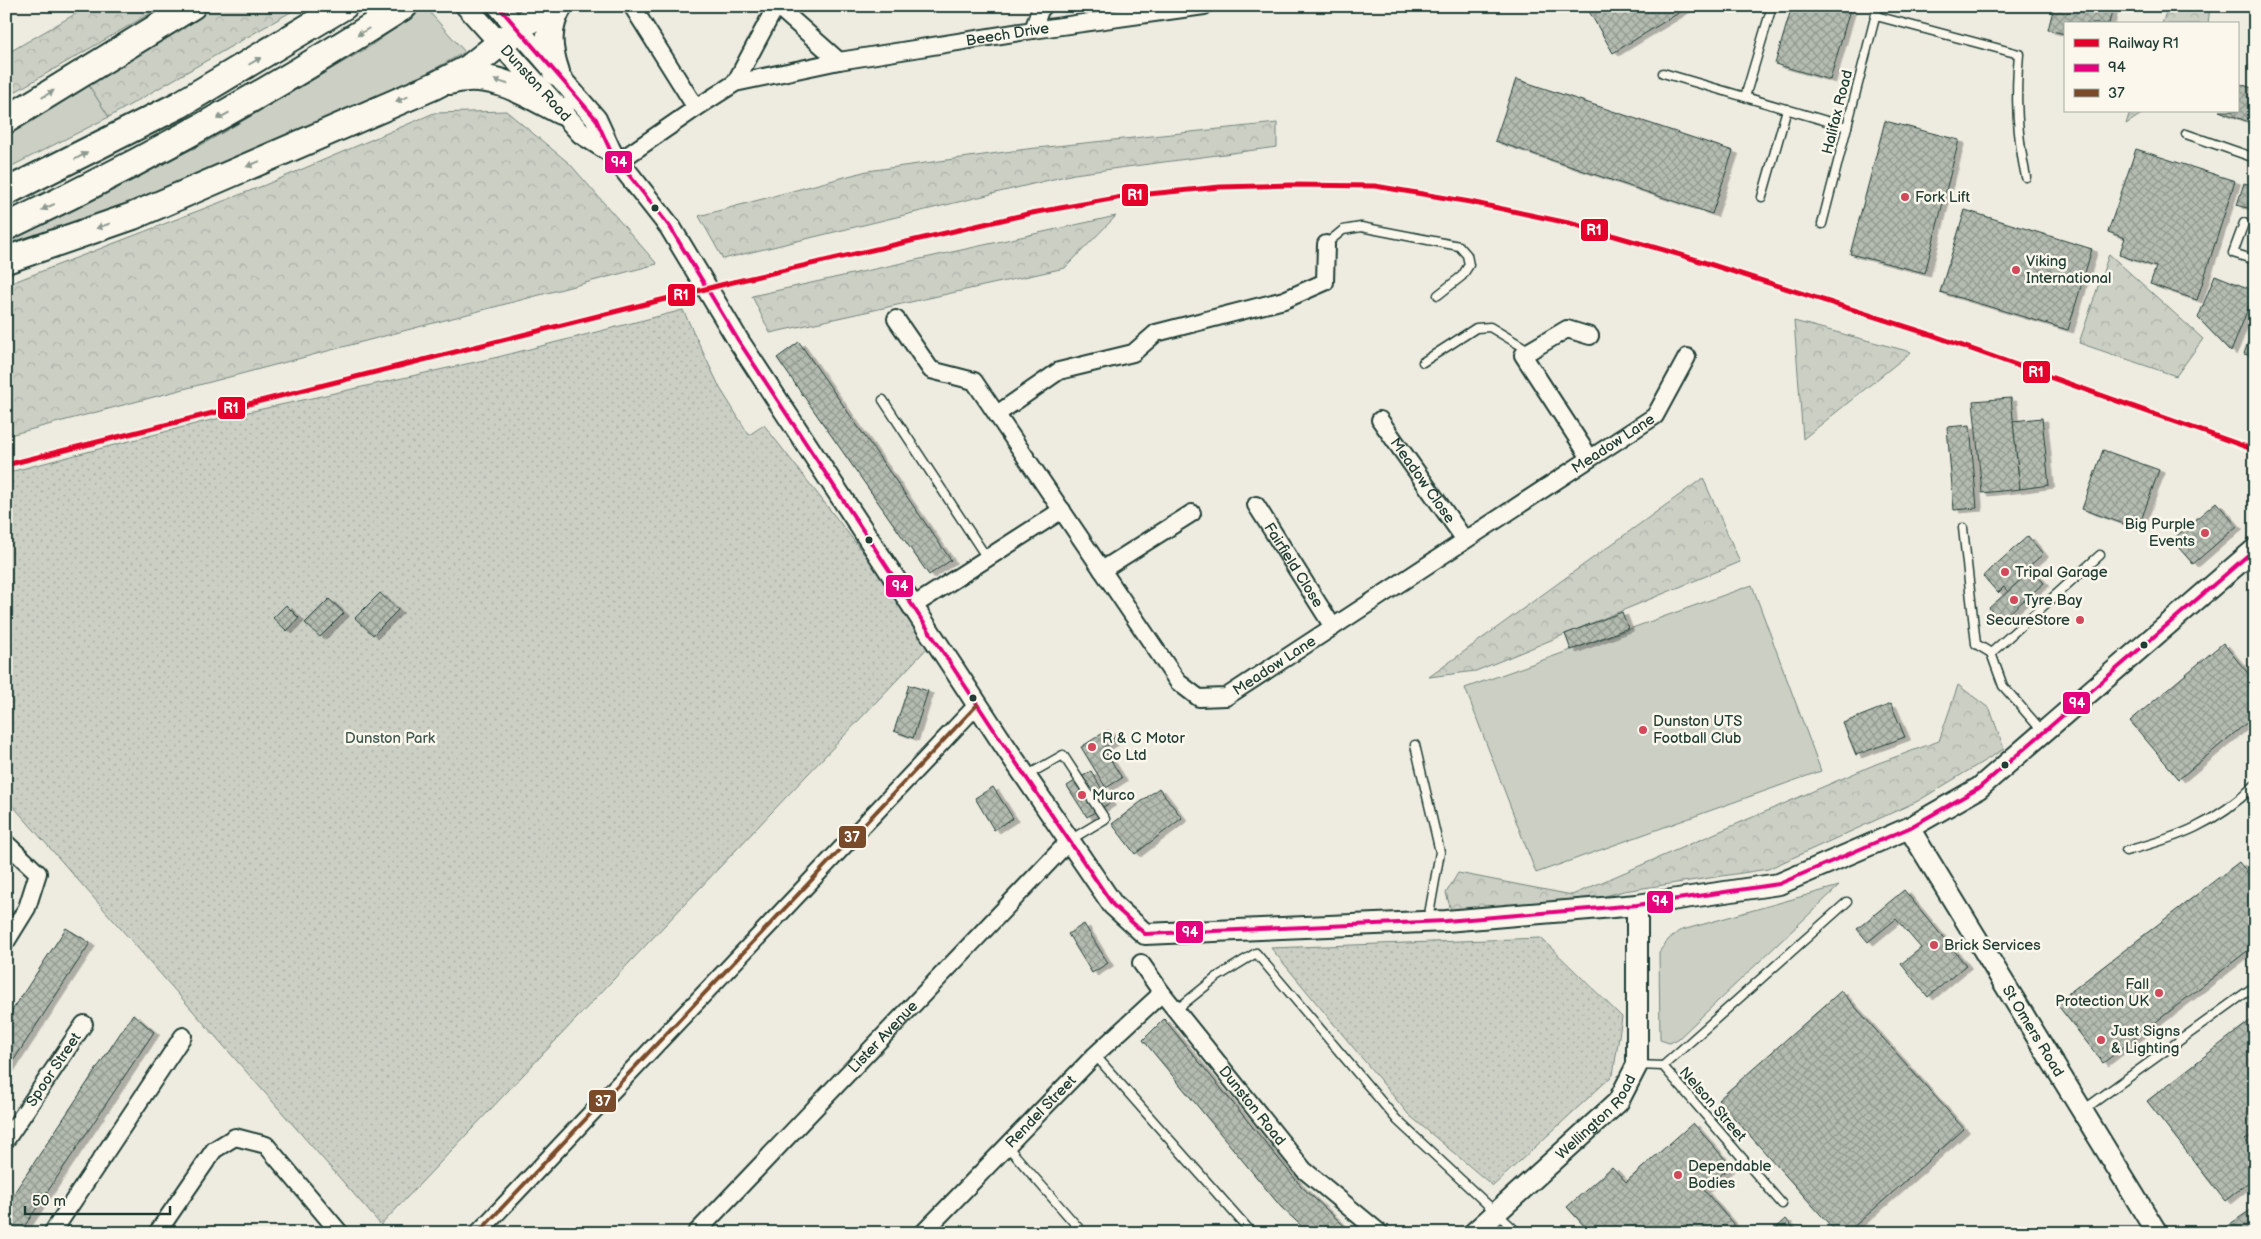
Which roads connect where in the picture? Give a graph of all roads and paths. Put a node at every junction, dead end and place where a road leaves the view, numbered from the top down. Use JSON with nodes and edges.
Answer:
{"nodes":[{"id":1,"x":192,"y":6,"type":"edge"},
{"id":2,"x":344,"y":6,"type":"edge"},
{"id":3,"x":404,"y":6,"type":"edge"},
{"id":4,"x":498,"y":6,"type":"edge"},
{"id":5,"x":547,"y":6,"type":"edge"},
{"id":6,"x":559,"y":6,"type":"edge"},
{"id":7,"x":632,"y":6,"type":"edge"},
{"id":8,"x":777,"y":6,"type":"edge"},
{"id":9,"x":1044,"y":6,"type":"edge"},
{"id":10,"x":1204,"y":6,"type":"edge"},
{"id":11,"x":1772,"y":6,"type":"edge"},
{"id":12,"x":1878,"y":6,"type":"edge"},
{"id":13,"x":468,"y":9,"type":"edge"},
{"id":14,"x":1876,"y":16,"type":"junction"},
{"id":15,"x":1032,"y":30,"type":"junction"},
{"id":16,"x":509,"y":37,"type":"junction"},
{"id":17,"x":839,"y":61,"type":"junction"},
{"id":18,"x":556,"y":72,"type":"junction"},
{"id":19,"x":1663,"y":73,"type":"dead end"},
{"id":20,"x":735,"y":84,"type":"junction"},
{"id":21,"x":434,"y":86,"type":"junction"},
{"id":22,"x":1745,"y":97,"type":"junction"},
{"id":23,"x":696,"y":108,"type":"junction"},
{"id":24,"x":1786,"y":109,"type":"junction"},
{"id":25,"x":561,"y":111,"type":"junction"},
{"id":26,"x":6,"y":120,"type":"edge"},
{"id":27,"x":1847,"y":127,"type":"junction"},
{"id":28,"x":2186,"y":134,"type":"dead end"},
{"id":29,"x":615,"y":157,"type":"junction"},
{"id":30,"x":2255,"y":158,"type":"edge"},
{"id":31,"x":2026,"y":177,"type":"dead end"},
{"id":32,"x":6,"y":192,"type":"edge"},
{"id":33,"x":1762,"y":197,"type":"dead end"},
{"id":34,"x":2244,"y":223,"type":"dead end"},
{"id":35,"x":1822,"y":224,"type":"dead end"},
{"id":36,"x":6,"y":227,"type":"edge"},
{"id":37,"x":1326,"y":244,"type":"joint"},
{"id":38,"x":6,"y":260,"type":"edge"},
{"id":39,"x":2255,"y":260,"type":"edge"},
{"id":40,"x":1438,"y":294,"type":"dead end"},
{"id":41,"x":896,"y":319,"type":"dead end"},
{"id":42,"x":1590,"y":336,"type":"dead end"},
{"id":43,"x":1530,"y":350,"type":"junction"},
{"id":44,"x":1687,"y":357,"type":"dead end"},
{"id":45,"x":1423,"y":362,"type":"dead end"},
{"id":46,"x":883,"y":400,"type":"dead end"},
{"id":47,"x":997,"y":414,"type":"junction"},
{"id":48,"x":1380,"y":420,"type":"dead end"},
{"id":49,"x":1590,"y":458,"type":"junction"},
{"id":50,"x":1256,"y":505,"type":"dead end"},
{"id":51,"x":1062,"y":510,"type":"junction"},
{"id":52,"x":1192,"y":513,"type":"dead end"},
{"id":53,"x":1963,"y":528,"type":"dead end"},
{"id":54,"x":1465,"y":540,"type":"junction"},
{"id":55,"x":2255,"y":549,"type":"edge"},
{"id":56,"x":2100,"y":555,"type":"dead end"},
{"id":57,"x":987,"y":558,"type":"junction"},
{"id":58,"x":1102,"y":570,"type":"junction"},
{"id":59,"x":912,"y":606,"type":"junction"},
{"id":60,"x":1333,"y":627,"type":"junction"},
{"id":61,"x":1991,"y":653,"type":"junction"},
{"id":62,"x":977,"y":704,"type":"junction"},
{"id":63,"x":2043,"y":732,"type":"junction"},
{"id":64,"x":1415,"y":745,"type":"dead end"},
{"id":65,"x":1026,"y":776,"type":"junction"},
{"id":66,"x":2255,"y":785,"type":"edge"},
{"id":67,"x":1909,"y":828,"type":"junction"},
{"id":68,"x":1070,"y":840,"type":"junction"},
{"id":69,"x":6,"y":843,"type":"edge"},
{"id":70,"x":2126,"y":851,"type":"dead end"},
{"id":71,"x":1847,"y":902,"type":"dead end"},
{"id":72,"x":1637,"y":905,"type":"junction"},
{"id":73,"x":1428,"y":922,"type":"junction"},
{"id":74,"x":6,"y":942,"type":"edge"},
{"id":75,"x":1141,"y":963,"type":"dead end"},
{"id":76,"x":2255,"y":986,"type":"edge"},
{"id":77,"x":1162,"y":993,"type":"junction"},
{"id":78,"x":1176,"y":1010,"type":"junction"},
{"id":79,"x":84,"y":1024,"type":"dead end"},
{"id":80,"x":183,"y":1036,"type":"dead end"},
{"id":81,"x":1095,"y":1056,"type":"junction"},
{"id":82,"x":1637,"y":1065,"type":"junction"},
{"id":83,"x":1663,"y":1066,"type":"junction"},
{"id":84,"x":2081,"y":1112,"type":"junction"},
{"id":85,"x":6,"y":1140,"type":"edge"},
{"id":86,"x":1007,"y":1146,"type":"junction"},
{"id":87,"x":1782,"y":1204,"type":"dead end"},
{"id":88,"x":1498,"y":1211,"type":"junction"},
{"id":89,"x":52,"y":1233,"type":"edge"},
{"id":90,"x":157,"y":1233,"type":"edge"},
{"id":91,"x":340,"y":1233,"type":"edge"},
{"id":92,"x":478,"y":1233,"type":"edge"},
{"id":93,"x":696,"y":1233,"type":"edge"},
{"id":94,"x":923,"y":1233,"type":"edge"},
{"id":95,"x":1083,"y":1233,"type":"edge"},
{"id":96,"x":1252,"y":1233,"type":"edge"},
{"id":97,"x":1380,"y":1233,"type":"edge"},
{"id":98,"x":1474,"y":1233,"type":"edge"},
{"id":99,"x":1518,"y":1233,"type":"edge"},
{"id":100,"x":2157,"y":1233,"type":"edge"}],
"edges":[{"from":26,"to":1,"type":"highway","one_way":true},
{"from":32,"to":2,"type":"highway","one_way":true},
{"from":3,"to":36,"type":"highway","one_way":true},
{"from":4,"to":16,"type":"street"},
{"from":5,"to":16,"type":"highway"},
{"from":6,"to":18,"type":"highway"},
{"from":7,"to":23,"type":"street"},
{"from":8,"to":17,"type":"street"},
{"from":8,"to":20,"type":"street"},
{"from":9,"to":15,"type":"street"},
{"from":10,"to":15,"type":"street","name":"Beech Drive"},
{"from":11,"to":22,"type":"lane"},
{"from":12,"to":14,"type":"lane","name":"Halifax Road"},
{"from":13,"to":16,"type":"street","name":"Dunston Road"},
{"from":14,"to":27,"type":"lane","name":"Halifax Road"},
{"from":14,"to":31,"type":"lane"},
{"from":15,"to":17,"type":"street","name":"Beech Drive"},
{"from":16,"to":18,"type":"street","name":"Dunston Road"},
{"from":16,"to":21,"type":"highway"},
{"from":16,"to":25,"type":"street","name":"Dunston Road"},
{"from":17,"to":20,"type":"street","name":"Beech Drive"},
{"from":18,"to":29,"type":"street","name":"Dunston Road"},
{"from":19,"to":22,"type":"lane"},
{"from":20,"to":23,"type":"street","name":"Beech Drive"},
{"from":25,"to":21,"type":"highway","one_way":true},
{"from":21,"to":38,"type":"highway","one_way":true},
{"from":22,"to":24,"type":"lane"},
{"from":23,"to":29,"type":"street","name":"Beech Drive"},
{"from":24,"to":27,"type":"lane"},
{"from":24,"to":33,"type":"lane"},
{"from":25,"to":29,"type":"street","name":"Dunston Road"},
{"from":27,"to":35,"type":"lane","name":"Halifax Road"},
{"from":28,"to":30,"type":"lane"},
{"from":29,"to":59,"type":"street","name":"Dunston Road"},
{"from":34,"to":39,"type":"lane"},
{"from":37,"to":40,"type":"lane"},
{"from":37,"to":47,"type":"street"},
{"from":41,"to":47,"type":"street","name":"Meadow Lane"},
{"from":42,"to":43,"type":"street"},
{"from":43,"to":45,"type":"lane"},
{"from":43,"to":49,"type":"street"},
{"from":44,"to":49,"type":"street","name":"Meadow Lane"},
{"from":46,"to":57,"type":"lane"},
{"from":47,"to":51,"type":"street","name":"Meadow Lane"},
{"from":48,"to":54,"type":"street","name":"Meadow Close"},
{"from":49,"to":54,"type":"street","name":"Meadow Lane"},
{"from":50,"to":60,"type":"street","name":"Fairfield Close"},
{"from":51,"to":57,"type":"street"},
{"from":51,"to":58,"type":"street","name":"Meadow Lane"},
{"from":52,"to":58,"type":"street"},
{"from":53,"to":61,"type":"lane"},
{"from":54,"to":60,"type":"street","name":"Meadow Lane"},
{"from":55,"to":63,"type":"street","name":"Dunston Road"},
{"from":56,"to":61,"type":"lane"},
{"from":57,"to":59,"type":"street"},
{"from":58,"to":60,"type":"street","name":"Meadow Lane"},
{"from":59,"to":62,"type":"street","name":"Dunston Road"},
{"from":61,"to":63,"type":"lane"},
{"from":62,"to":65,"type":"street","name":"Dunston Road"},
{"from":62,"to":92,"type":"street"},
{"from":63,"to":67,"type":"street","name":"Dunston Road"},
{"from":64,"to":73,"type":"lane"},
{"from":65,"to":68,"type":"street","name":"Dunston Road"},
{"from":65,"to":68,"type":"lane"},
{"from":66,"to":70,"type":"lane"},
{"from":67,"to":72,"type":"street","name":"Dunston Road"},
{"from":67,"to":84,"type":"street","name":"St Omers Road"},
{"from":68,"to":73,"type":"street","name":"Dunston Road"},
{"from":68,"to":93,"type":"street","name":"Lister Avenue"},
{"from":69,"to":74,"type":"street"},
{"from":71,"to":83,"type":"lane"},
{"from":72,"to":73,"type":"street","name":"Dunston Road"},
{"from":72,"to":82,"type":"street","name":"Wellington Road"},
{"from":75,"to":77,"type":"street","name":"Dunston Road"},
{"from":76,"to":84,"type":"lane"},
{"from":77,"to":78,"type":"street","name":"Dunston Road"},
{"from":77,"to":81,"type":"street","name":"Rendel Street"},
{"from":78,"to":88,"type":"lane"},
{"from":78,"to":97,"type":"street","name":"Dunston Road"},
{"from":79,"to":85,"type":"street","name":"Spoor Street"},
{"from":80,"to":89,"type":"street"},
{"from":81,"to":86,"type":"street","name":"Rendel Street"},
{"from":81,"to":96,"type":"lane"},
{"from":82,"to":83,"type":"lane"},
{"from":82,"to":88,"type":"street","name":"Wellington Road"},
{"from":83,"to":87,"type":"lane","name":"Nelson Street"},
{"from":84,"to":100,"type":"street","name":"St Omers Road"},
{"from":86,"to":94,"type":"street","name":"Rendel Street"},
{"from":86,"to":95,"type":"lane"},
{"from":88,"to":98,"type":"street","name":"Wellington Road"},
{"from":88,"to":99,"type":"lane"},
{"from":90,"to":91,"type":"street"}]}
